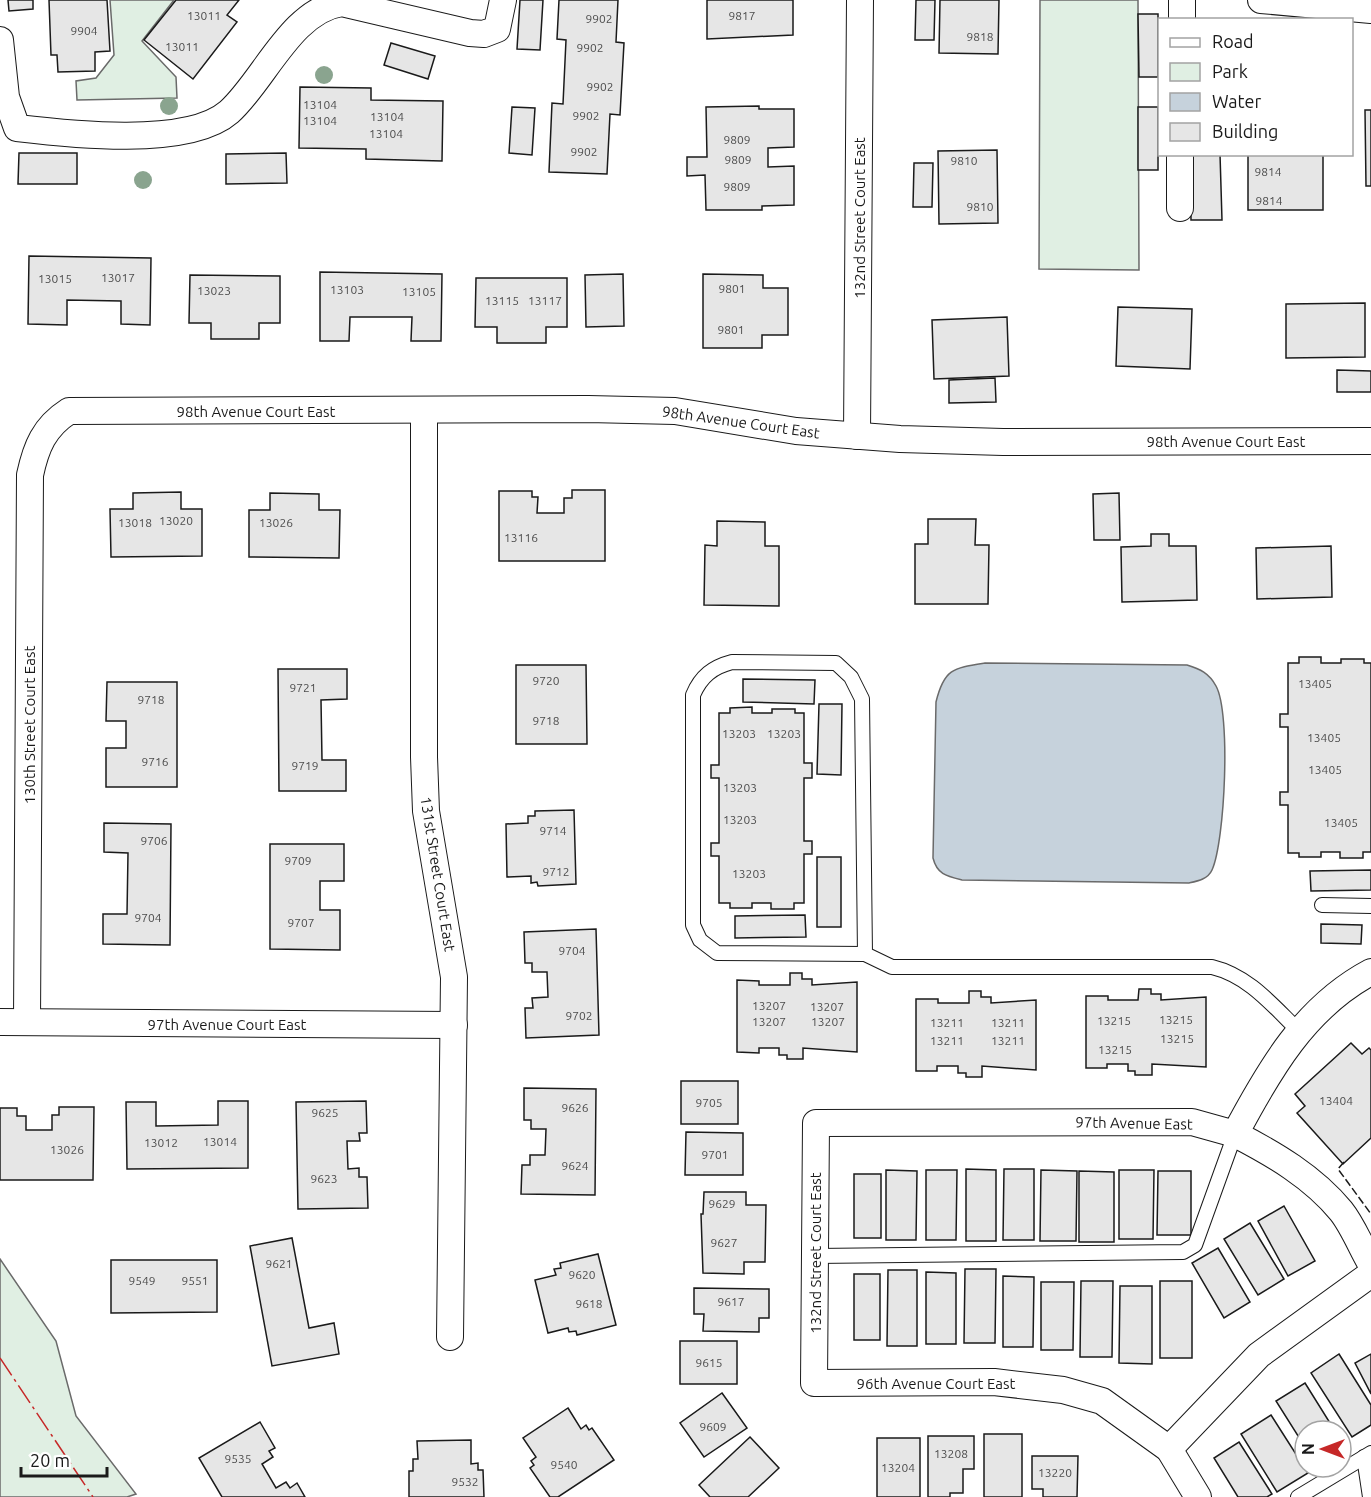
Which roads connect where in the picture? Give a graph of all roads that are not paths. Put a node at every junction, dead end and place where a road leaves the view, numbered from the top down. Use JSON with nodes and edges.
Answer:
{"nodes":[{"id":1,"x":504,"y":0,"type":"edge"},
{"id":2,"x":860,"y":0,"type":"edge"},
{"id":3,"x":1182,"y":0,"type":"edge"},
{"id":4,"x":1261,"y":0,"type":"edge"},
{"id":5,"x":1371,"y":10,"type":"edge"},
{"id":6,"x":1182,"y":18,"type":"edge"},
{"id":7,"x":0,"y":40,"type":"edge"},
{"id":8,"x":1180,"y":156,"type":"edge"},
{"id":9,"x":1180,"y":208,"type":"dead end"},
{"id":10,"x":424,"y":412,"type":"junction"},
{"id":11,"x":46,"y":430,"type":"joint"},
{"id":12,"x":857,"y":436,"type":"junction"},
{"id":13,"x":1371,"y":441,"type":"edge"},
{"id":14,"x":1322,"y":905,"type":"dead end"},
{"id":15,"x":1371,"y":906,"type":"edge"},
{"id":16,"x":865,"y":954,"type":"junction"},
{"id":17,"x":1371,"y":972,"type":"edge"},
{"id":18,"x":27,"y":1022,"type":"junction"},
{"id":19,"x":0,"y":1023,"type":"edge"},
{"id":20,"x":454,"y":1025,"type":"junction"},
{"id":21,"x":1299,"y":1031,"type":"junction"},
{"id":22,"x":816,"y":1123,"type":"joint"},
{"id":23,"x":1235,"y":1134,"type":"junction"},
{"id":24,"x":815,"y":1256,"type":"junction"},
{"id":25,"x":1371,"y":1264,"type":"edge"},
{"id":26,"x":1371,"y":1274,"type":"edge"},
{"id":27,"x":450,"y":1337,"type":"dead end"},
{"id":28,"x":814,"y":1383,"type":"joint"},
{"id":29,"x":1169,"y":1449,"type":"junction"},
{"id":30,"x":1368,"y":1455,"type":"edge"},
{"id":31,"x":1198,"y":1497,"type":"edge"},
{"id":32,"x":1298,"y":1497,"type":"edge"},
{"id":33,"x":1370,"y":1497,"type":"edge"}],
"edges":[{"from":1,"to":7,"type":"street"},
{"from":2,"to":12,"type":"street","name":"132nd Street Court East"},
{"from":3,"to":6,"type":"street"},
{"from":4,"to":5,"type":"street"},
{"from":8,"to":9,"type":"street"},
{"from":10,"to":11,"type":"street","name":"98th Avenue Court East"},
{"from":10,"to":12,"type":"street","name":"98th Avenue Court East"},
{"from":10,"to":20,"type":"street","name":"131st Street Court East"},
{"from":11,"to":18,"type":"street","name":"130th Street Court East"},
{"from":12,"to":13,"type":"street","name":"98th Avenue Court East"},
{"from":14,"to":15,"type":"lane"},
{"from":16,"to":16,"type":"lane"},
{"from":16,"to":21,"type":"lane"},
{"from":17,"to":21,"type":"street"},
{"from":18,"to":19,"type":"street","name":"97th Avenue Court East"},
{"from":18,"to":20,"type":"street","name":"97th Avenue Court East"},
{"from":20,"to":27,"type":"street","name":"131st Street Court East"},
{"from":21,"to":23,"type":"street"},
{"from":22,"to":23,"type":"street","name":"97th Avenue East"},
{"from":22,"to":24,"type":"street","name":"132nd Street Court East"},
{"from":23,"to":24,"type":"lane"},
{"from":23,"to":25,"type":"street","name":"97th Avenue East"},
{"from":24,"to":28,"type":"street","name":"132nd Street Court East"},
{"from":26,"to":29,"type":"street"},
{"from":28,"to":29,"type":"street","name":"96th Avenue Court East"},
{"from":29,"to":31,"type":"street","name":"96th Avenue Court East"},
{"from":30,"to":32,"type":"lane"},
{"from":30,"to":33,"type":"lane"}]}
